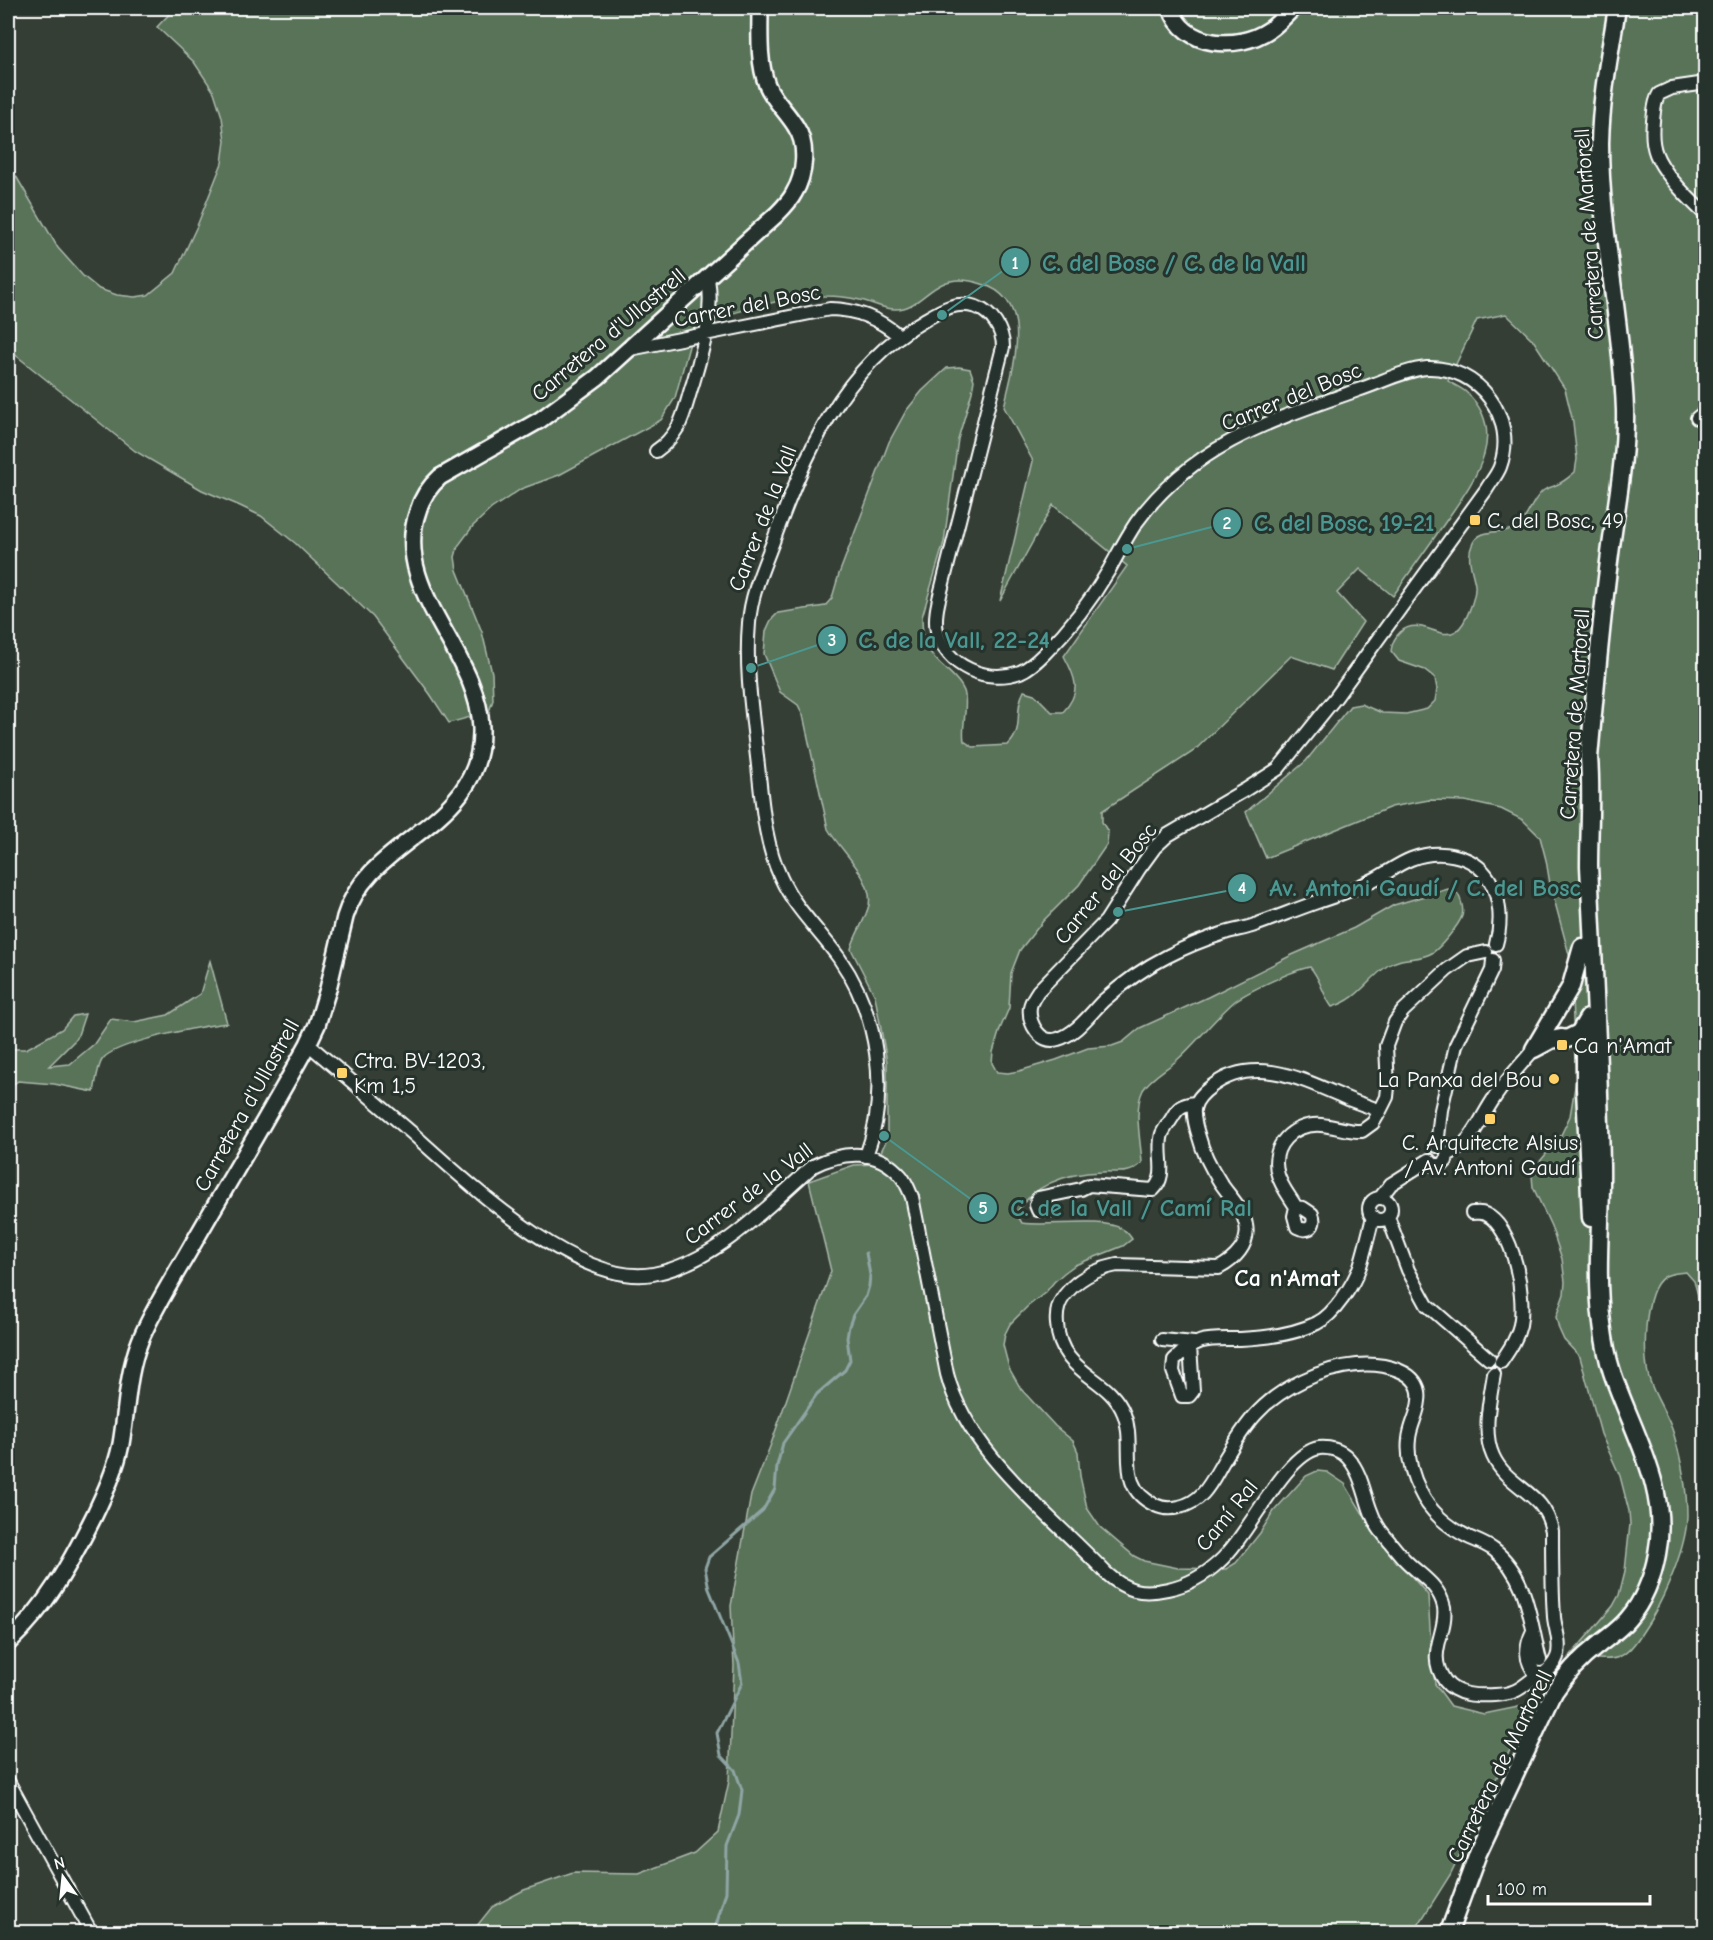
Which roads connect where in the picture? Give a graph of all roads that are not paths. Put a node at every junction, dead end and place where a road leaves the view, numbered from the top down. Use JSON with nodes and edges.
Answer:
{"nodes":[{"id":1,"x":760,"y":8,"type":"edge"},
{"id":2,"x":1171,"y":8,"type":"edge"},
{"id":3,"x":1293,"y":8,"type":"edge"},
{"id":4,"x":1617,"y":8,"type":"edge"},
{"id":5,"x":1706,"y":83,"type":"edge"},
{"id":6,"x":1706,"y":215,"type":"edge"},
{"id":7,"x":708,"y":278,"type":"junction"},
{"id":8,"x":707,"y":334,"type":"junction"},
{"id":9,"x":899,"y":336,"type":"junction"},
{"id":10,"x":630,"y":350,"type":"junction"},
{"id":11,"x":656,"y":451,"type":"dead end"},
{"id":12,"x":1589,"y":758,"type":"junction"},
{"id":13,"x":1582,"y":947,"type":"junction"},
{"id":14,"x":1492,"y":952,"type":"junction"},
{"id":15,"x":1595,"y":988,"type":"junction"},
{"id":16,"x":1553,"y":1015,"type":"junction"},
{"id":17,"x":1585,"y":1022,"type":"junction"},
{"id":18,"x":1564,"y":1038,"type":"junction"},
{"id":19,"x":308,"y":1044,"type":"junction"},
{"id":20,"x":1534,"y":1049,"type":"junction"},
{"id":21,"x":1597,"y":1053,"type":"junction"},
{"id":22,"x":1585,"y":1088,"type":"junction"},
{"id":23,"x":1194,"y":1103,"type":"junction"},
{"id":24,"x":1380,"y":1111,"type":"junction"},
{"id":25,"x":1437,"y":1146,"type":"junction"},
{"id":26,"x":1448,"y":1155,"type":"junction"},
{"id":27,"x":866,"y":1156,"type":"junction"},
{"id":28,"x":1429,"y":1160,"type":"junction"},
{"id":29,"x":1380,"y":1198,"type":"junction"},
{"id":30,"x":1296,"y":1207,"type":"dead end"},
{"id":31,"x":1054,"y":1210,"type":"dead end"},
{"id":32,"x":1472,"y":1213,"type":"dead end"},
{"id":33,"x":1373,"y":1217,"type":"junction"},
{"id":34,"x":1388,"y":1217,"type":"junction"},
{"id":35,"x":1599,"y":1272,"type":"junction"},
{"id":36,"x":1162,"y":1340,"type":"dead end"},
{"id":37,"x":1495,"y":1360,"type":"junction"},
{"id":38,"x":8,"y":1643,"type":"edge"},
{"id":39,"x":1536,"y":1668,"type":"junction"},
{"id":40,"x":8,"y":1781,"type":"edge"},
{"id":41,"x":91,"y":1932,"type":"edge"},
{"id":42,"x":1449,"y":1932,"type":"edge"}],
"edges":[{"from":1,"to":7,"type":"street","name":"Carretera d'Ullastrell"},
{"from":2,"to":3,"type":"street"},
{"from":4,"to":12,"type":"main road","name":"Carretera de Martorell"},
{"from":5,"to":6,"type":"street"},
{"from":7,"to":8,"type":"street"},
{"from":7,"to":10,"type":"street","name":"Carretera d'Ullastrell"},
{"from":8,"to":9,"type":"street","name":"Carrer del Bosc"},
{"from":8,"to":10,"type":"street","name":"Carrer del Bosc"},
{"from":8,"to":11,"type":"street"},
{"from":9,"to":14,"type":"street","name":"Carrer del Bosc"},
{"from":9,"to":27,"type":"street","name":"Carrer de la Vall"},
{"from":10,"to":19,"type":"street","name":"Carretera d'Ullastrell"},
{"from":12,"to":13,"type":"main road"},
{"from":12,"to":15,"type":"main road","name":"Carretera de Martorell"},
{"from":13,"to":16,"type":"main road"},
{"from":13,"to":17,"type":"main road"},
{"from":14,"to":24,"type":"street"},
{"from":14,"to":25,"type":"street"},
{"from":15,"to":17,"type":"main road"},
{"from":15,"to":21,"type":"main road","name":"Carretera de Martorell"},
{"from":16,"to":17,"type":"main road"},
{"from":16,"to":18,"type":"main road"},
{"from":16,"to":20,"type":"main road"},
{"from":17,"to":18,"type":"main road"},
{"from":17,"to":21,"type":"main road"},
{"from":17,"to":22,"type":"main road"},
{"from":18,"to":20,"type":"main road"},
{"from":18,"to":22,"type":"main road"},
{"from":19,"to":27,"type":"street","name":"Carrer de la Vall"},
{"from":19,"to":38,"type":"street","name":"Carretera d'Ullastrell"},
{"from":20,"to":26,"type":"street"},
{"from":21,"to":35,"type":"main road","name":"Carretera de Martorell"},
{"from":22,"to":35,"type":"main road"},
{"from":23,"to":24,"type":"street"},
{"from":23,"to":31,"type":"street"},
{"from":23,"to":39,"type":"street"},
{"from":24,"to":30,"type":"street"},
{"from":25,"to":26,"type":"street"},
{"from":25,"to":28,"type":"street"},
{"from":26,"to":28,"type":"street"},
{"from":27,"to":39,"type":"street","name":"Camí Ral"},
{"from":28,"to":29,"type":"street"},
{"from":29,"to":33,"type":"street"},
{"from":29,"to":34,"type":"street"},
{"from":32,"to":37,"type":"street"},
{"from":33,"to":34,"type":"street"},
{"from":33,"to":36,"type":"street"},
{"from":34,"to":37,"type":"street"},
{"from":35,"to":42,"type":"main road","name":"Carretera de Martorell"},
{"from":37,"to":39,"type":"street"},
{"from":40,"to":41,"type":"street"}]}
